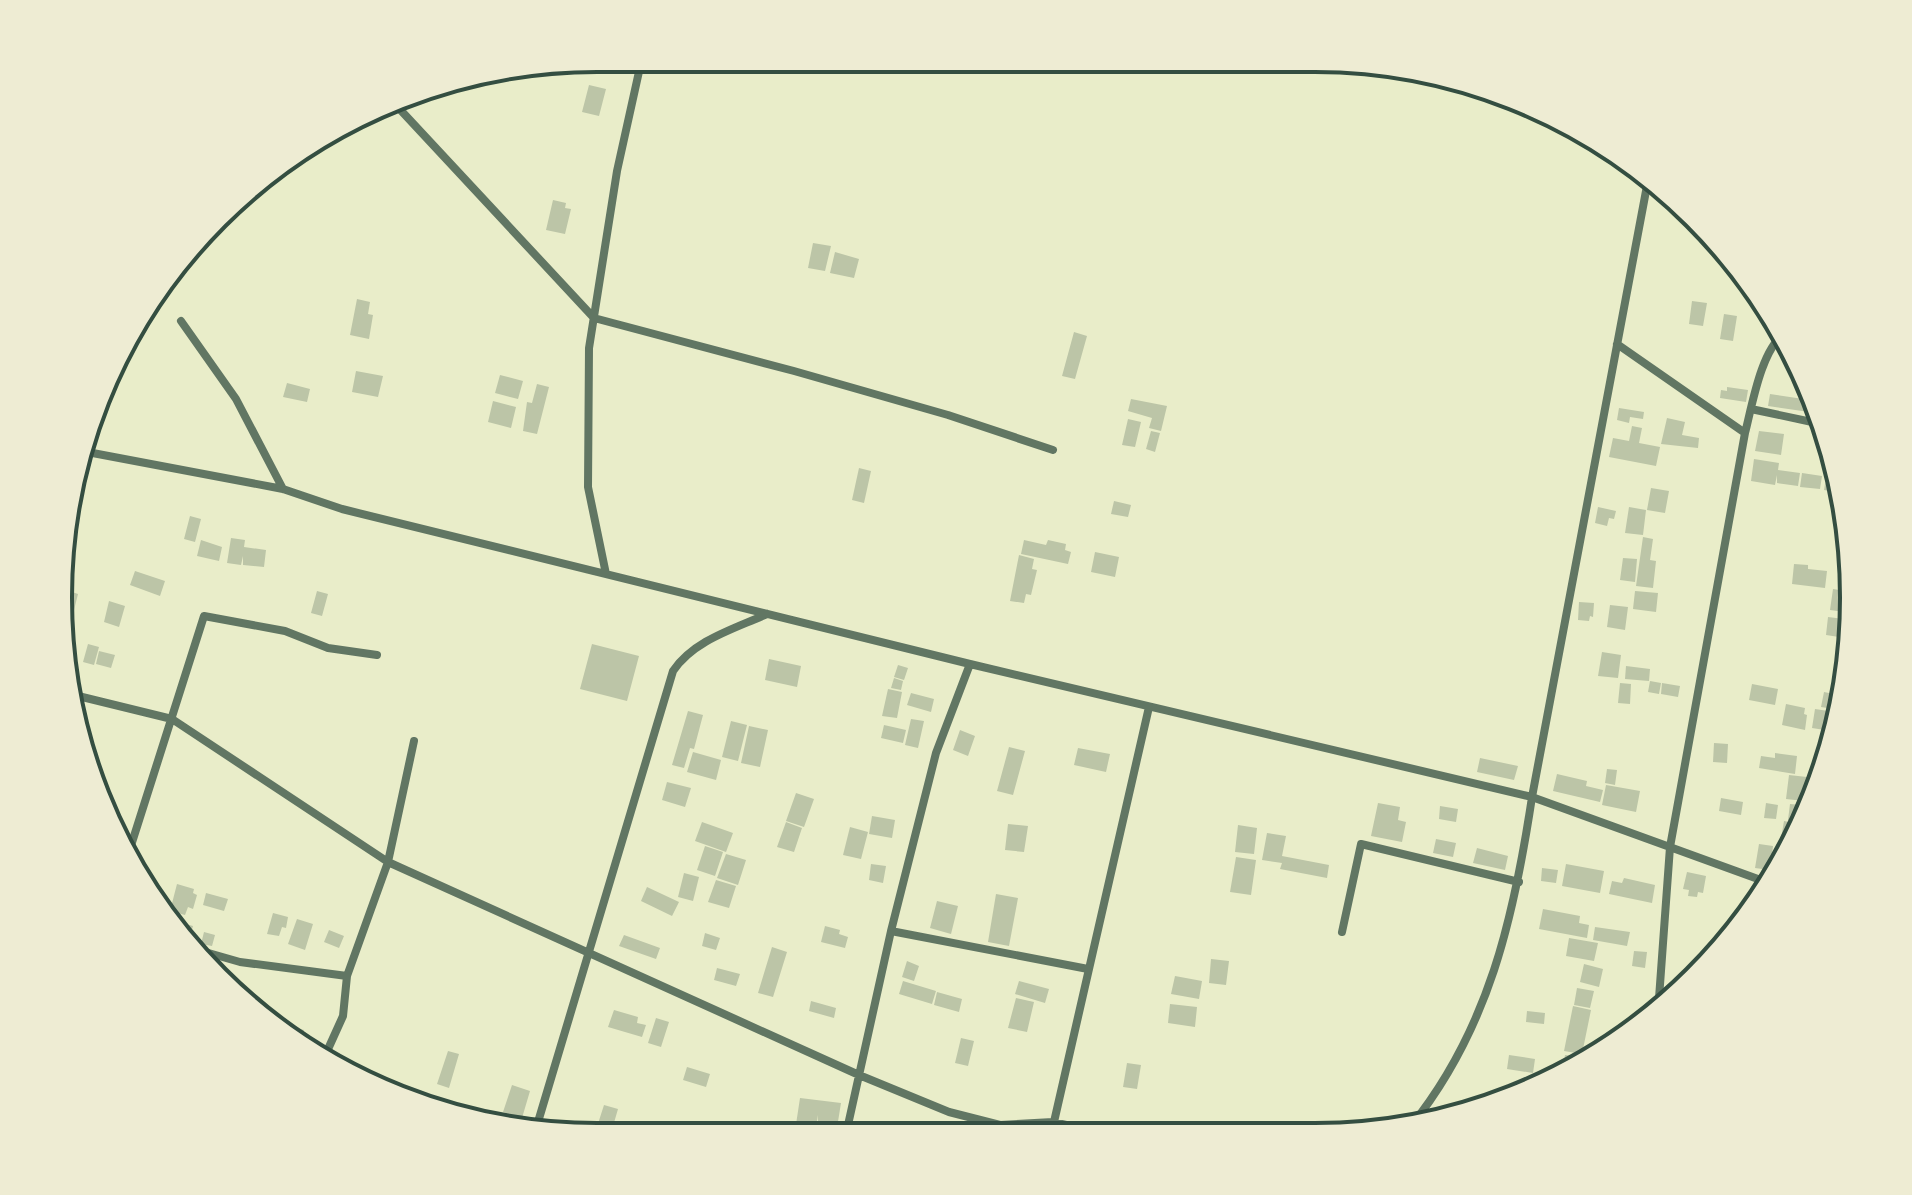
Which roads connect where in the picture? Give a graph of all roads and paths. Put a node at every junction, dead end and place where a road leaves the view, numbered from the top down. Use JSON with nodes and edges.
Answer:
{"nodes":[{"id":1,"x":639,"y":72,"type":"edge"},
{"id":2,"x":401,"y":110,"type":"edge"},
{"id":3,"x":1647,"y":191,"type":"edge"},
{"id":4,"x":594,"y":318,"type":"junction"},
{"id":5,"x":181,"y":321,"type":"dead end"},
{"id":6,"x":1774,"y":343,"type":"edge"},
{"id":7,"x":1617,"y":344,"type":"junction"},
{"id":8,"x":1751,"y":409,"type":"junction"},
{"id":9,"x":1809,"y":421,"type":"edge"},
{"id":10,"x":1745,"y":433,"type":"junction"},
{"id":11,"x":1053,"y":450,"type":"dead end"},
{"id":12,"x":93,"y":453,"type":"edge"},
{"id":13,"x":283,"y":489,"type":"junction"},
{"id":14,"x":606,"y":574,"type":"junction"},
{"id":15,"x":767,"y":614,"type":"junction"},
{"id":16,"x":377,"y":655,"type":"dead end"},
{"id":17,"x":970,"y":664,"type":"junction"},
{"id":18,"x":81,"y":697,"type":"edge"},
{"id":19,"x":1149,"y":707,"type":"junction"},
{"id":20,"x":172,"y":719,"type":"junction"},
{"id":21,"x":414,"y":741,"type":"dead end"},
{"id":22,"x":1532,"y":797,"type":"junction"},
{"id":23,"x":132,"y":842,"type":"edge"},
{"id":24,"x":1670,"y":847,"type":"junction"},
{"id":25,"x":388,"y":862,"type":"junction"},
{"id":26,"x":1758,"y":879,"type":"edge"},
{"id":27,"x":1519,"y":882,"type":"junction"},
{"id":28,"x":891,"y":931,"type":"junction"},
{"id":29,"x":1342,"y":932,"type":"dead end"},
{"id":30,"x":589,"y":952,"type":"junction"},
{"id":31,"x":211,"y":954,"type":"edge"},
{"id":32,"x":1088,"y":969,"type":"junction"},
{"id":33,"x":347,"y":976,"type":"junction"},
{"id":34,"x":1659,"y":994,"type":"edge"},
{"id":35,"x":328,"y":1049,"type":"edge"},
{"id":36,"x":859,"y":1075,"type":"junction"},
{"id":37,"x":1421,"y":1112,"type":"edge"},
{"id":38,"x":539,"y":1120,"type":"edge"},
{"id":39,"x":1053,"y":1122,"type":"junction"},
{"id":40,"x":848,"y":1123,"type":"edge"},
{"id":41,"x":992,"y":1123,"type":"edge"},
{"id":42,"x":1035,"y":1123,"type":"edge"},
{"id":43,"x":1057,"y":1123,"type":"edge"}],
"edges":[{"from":1,"to":4,"type":"street"},
{"from":2,"to":4,"type":"street"},
{"from":3,"to":7,"type":"street"},
{"from":4,"to":11,"type":"street"},
{"from":4,"to":14,"type":"street"},
{"from":5,"to":13,"type":"street"},
{"from":6,"to":8,"type":"street"},
{"from":7,"to":10,"type":"street"},
{"from":7,"to":22,"type":"street"},
{"from":8,"to":9,"type":"street"},
{"from":8,"to":10,"type":"street"},
{"from":10,"to":24,"type":"street"},
{"from":12,"to":13,"type":"street"},
{"from":13,"to":14,"type":"street"},
{"from":14,"to":15,"type":"street"},
{"from":15,"to":17,"type":"street"},
{"from":15,"to":30,"type":"street"},
{"from":16,"to":20,"type":"street"},
{"from":17,"to":19,"type":"street"},
{"from":17,"to":28,"type":"street"},
{"from":18,"to":20,"type":"street"},
{"from":19,"to":22,"type":"street"},
{"from":19,"to":32,"type":"street"},
{"from":20,"to":23,"type":"street"},
{"from":20,"to":25,"type":"street"},
{"from":21,"to":25,"type":"street"},
{"from":22,"to":24,"type":"street"},
{"from":22,"to":27,"type":"street"},
{"from":24,"to":26,"type":"street"},
{"from":24,"to":34,"type":"street"},
{"from":25,"to":30,"type":"street"},
{"from":25,"to":33,"type":"street"},
{"from":27,"to":29,"type":"street"},
{"from":27,"to":37,"type":"street"},
{"from":28,"to":32,"type":"street"},
{"from":28,"to":36,"type":"street"},
{"from":30,"to":36,"type":"street"},
{"from":30,"to":38,"type":"street"},
{"from":31,"to":33,"type":"street"},
{"from":32,"to":39,"type":"street"},
{"from":33,"to":35,"type":"street"},
{"from":36,"to":40,"type":"street"},
{"from":36,"to":41,"type":"street"},
{"from":39,"to":42,"type":"street"},
{"from":39,"to":43,"type":"street"}]}
